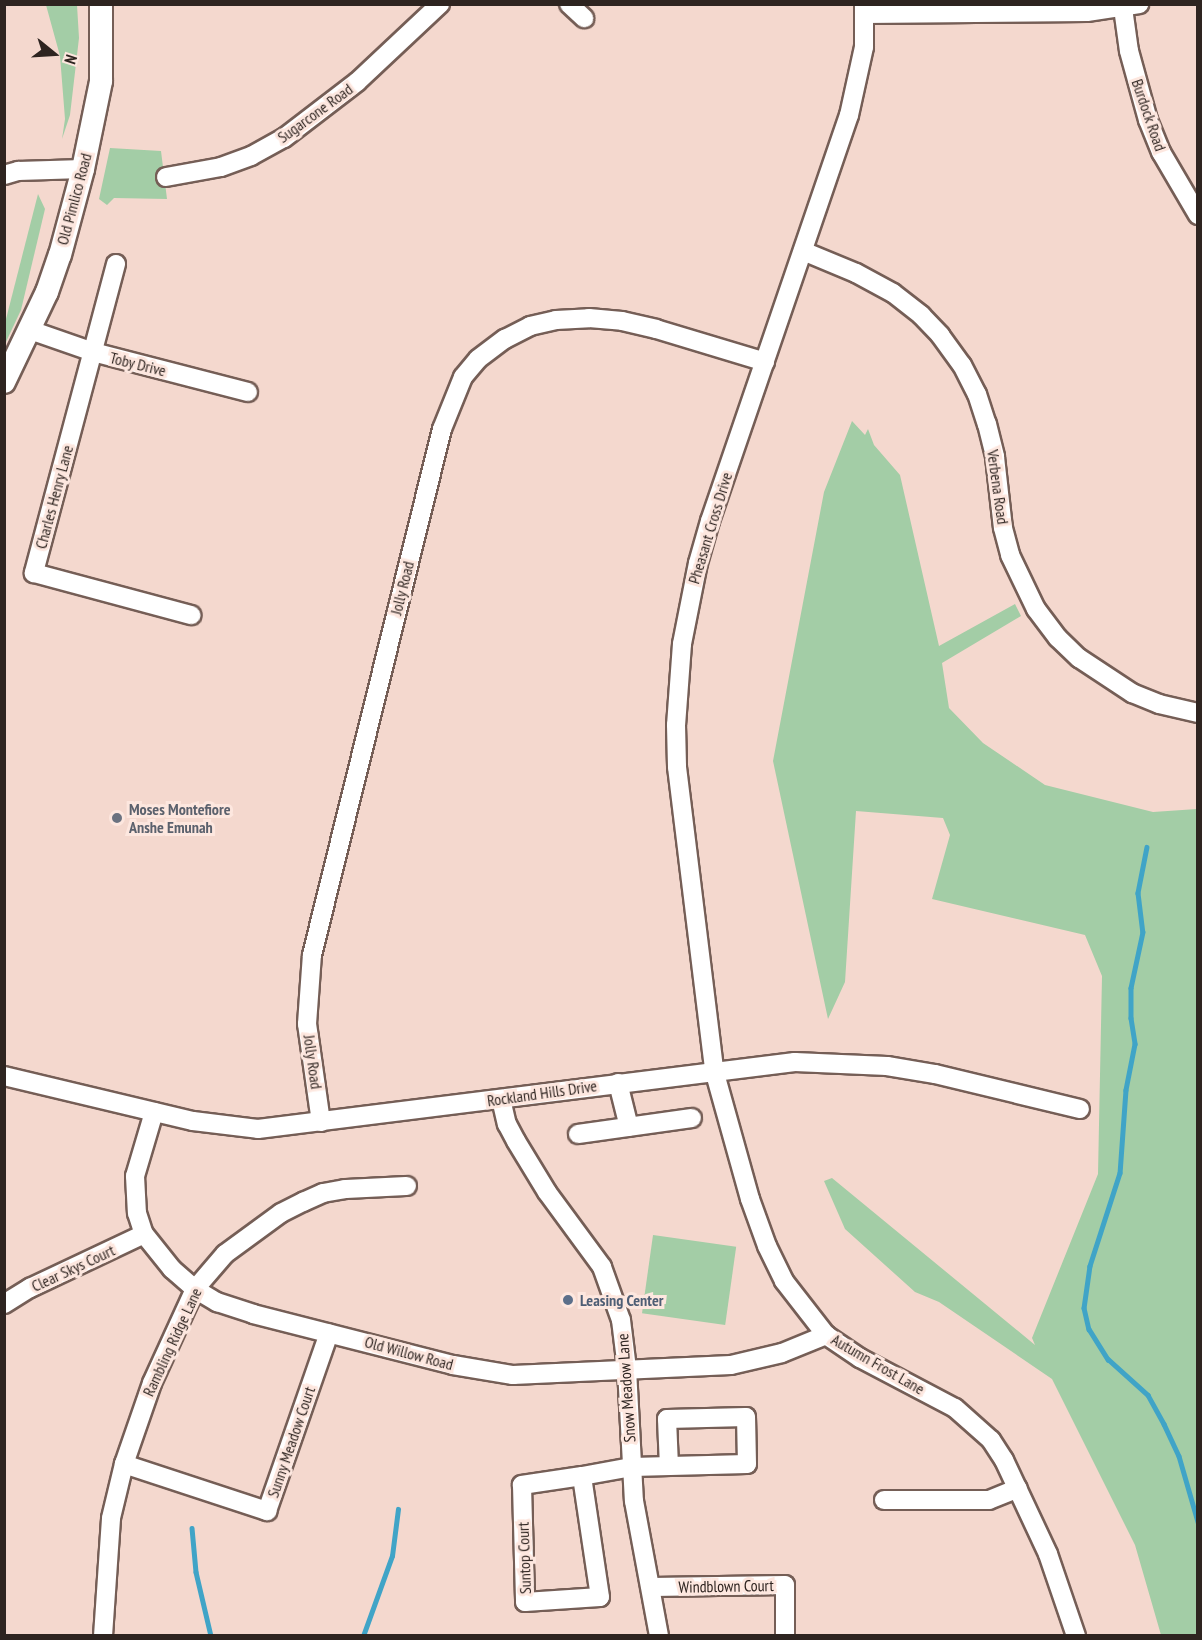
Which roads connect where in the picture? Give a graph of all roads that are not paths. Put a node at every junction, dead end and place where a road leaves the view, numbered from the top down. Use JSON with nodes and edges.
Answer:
{"nodes":[{"id":1,"x":101,"y":4,"type":"edge"},
{"id":2,"x":440,"y":4,"type":"edge"},
{"id":3,"x":569,"y":4,"type":"edge"},
{"id":4,"x":1131,"y":6,"type":"edge"},
{"id":5,"x":865,"y":9,"type":"edge"},
{"id":6,"x":584,"y":18,"type":"dead end"},
{"id":7,"x":82,"y":169,"type":"junction"},
{"id":8,"x":4,"y":174,"type":"edge"},
{"id":9,"x":166,"y":177,"type":"dead end"},
{"id":10,"x":1197,"y":215,"type":"edge"},
{"id":11,"x":803,"y":251,"type":"junction"},
{"id":12,"x":116,"y":264,"type":"dead end"},
{"id":13,"x":30,"y":330,"type":"junction"},
{"id":14,"x":93,"y":352,"type":"junction"},
{"id":15,"x":765,"y":363,"type":"junction"},
{"id":16,"x":4,"y":382,"type":"edge"},
{"id":17,"x":248,"y":392,"type":"dead end"},
{"id":18,"x":191,"y":615,"type":"dead end"},
{"id":19,"x":1197,"y":712,"type":"edge"},
{"id":20,"x":714,"y":1070,"type":"junction"},
{"id":21,"x":4,"y":1076,"type":"edge"},
{"id":22,"x":618,"y":1083,"type":"junction"},
{"id":23,"x":501,"y":1099,"type":"junction"},
{"id":24,"x":1080,"y":1108,"type":"dead end"},
{"id":25,"x":154,"y":1112,"type":"junction"},
{"id":26,"x":692,"y":1118,"type":"dead end"},
{"id":27,"x":321,"y":1122,"type":"junction"},
{"id":28,"x":629,"y":1127,"type":"junction"},
{"id":29,"x":578,"y":1134,"type":"dead end"},
{"id":30,"x":407,"y":1186,"type":"dead end"},
{"id":31,"x":144,"y":1234,"type":"junction"},
{"id":32,"x":195,"y":1289,"type":"junction"},
{"id":33,"x":4,"y":1304,"type":"edge"},
{"id":34,"x":329,"y":1334,"type":"junction"},
{"id":35,"x":826,"y":1335,"type":"junction"},
{"id":36,"x":627,"y":1369,"type":"junction"},
{"id":37,"x":124,"y":1464,"type":"junction"},
{"id":38,"x":669,"y":1466,"type":"junction"},
{"id":39,"x":632,"y":1467,"type":"junction"},
{"id":40,"x":582,"y":1476,"type":"junction"},
{"id":41,"x":1018,"y":1488,"type":"junction"},
{"id":42,"x":884,"y":1500,"type":"dead end"},
{"id":43,"x":652,"y":1587,"type":"junction"},
{"id":44,"x":103,"y":1635,"type":"edge"},
{"id":45,"x":659,"y":1635,"type":"edge"},
{"id":46,"x":785,"y":1635,"type":"edge"},
{"id":47,"x":1076,"y":1635,"type":"edge"}],
"edges":[{"from":1,"to":7,"type":"street","name":"Old Pimlico Road"},
{"from":2,"to":9,"type":"street","name":"Sugarcone Road"},
{"from":3,"to":6,"type":"street"},
{"from":4,"to":5,"type":"street"},
{"from":4,"to":10,"type":"street","name":"Burdock Road"},
{"from":5,"to":11,"type":"street","name":"Pheasant Cross Drive"},
{"from":7,"to":8,"type":"street"},
{"from":7,"to":13,"type":"street","name":"Old Pimlico Road"},
{"from":11,"to":15,"type":"street","name":"Pheasant Cross Drive"},
{"from":11,"to":19,"type":"street","name":"Verbena Road"},
{"from":12,"to":14,"type":"street","name":"Charles Henry Lane"},
{"from":13,"to":14,"type":"street","name":"Toby Drive"},
{"from":13,"to":16,"type":"street","name":"Old Pimlico Road"},
{"from":14,"to":17,"type":"street","name":"Toby Drive"},
{"from":14,"to":18,"type":"street","name":"Charles Henry Lane"},
{"from":15,"to":20,"type":"street","name":"Pheasant Cross Drive"},
{"from":15,"to":27,"type":"street","name":"Jolly Road"},
{"from":20,"to":22,"type":"street","name":"Rockland Hills Drive"},
{"from":20,"to":24,"type":"street","name":"Rockland Hills Drive"},
{"from":20,"to":35,"type":"street","name":"Autumn Frost Lane"},
{"from":21,"to":25,"type":"street","name":"Rockland Hills Drive"},
{"from":22,"to":23,"type":"street","name":"Rockland Hills Drive"},
{"from":22,"to":28,"type":"street"},
{"from":23,"to":27,"type":"street","name":"Rockland Hills Drive"},
{"from":23,"to":36,"type":"street","name":"Snow Meadow Lane"},
{"from":25,"to":27,"type":"street","name":"Rockland Hills Drive"},
{"from":25,"to":31,"type":"street","name":"Old Willow Road"},
{"from":26,"to":28,"type":"street"},
{"from":28,"to":29,"type":"street"},
{"from":30,"to":32,"type":"street","name":"Rambling Ridge Lane"},
{"from":31,"to":32,"type":"street","name":"Old Willow Road"},
{"from":31,"to":33,"type":"street","name":"Clear Skys Court"},
{"from":32,"to":34,"type":"street","name":"Old Willow Road"},
{"from":32,"to":37,"type":"street","name":"Rambling Ridge Lane"},
{"from":34,"to":36,"type":"street","name":"Old Willow Road"},
{"from":34,"to":37,"type":"street","name":"Sunny Meadow Court"},
{"from":35,"to":36,"type":"street","name":"Old Willow Road"},
{"from":35,"to":41,"type":"street","name":"Autumn Frost Lane"},
{"from":36,"to":39,"type":"street","name":"Snow Meadow Lane"},
{"from":37,"to":44,"type":"street","name":"Rambling Ridge Lane"},
{"from":38,"to":38,"type":"street","name":"Suntop Court"},
{"from":38,"to":39,"type":"street","name":"Suntop Court"},
{"from":39,"to":40,"type":"street","name":"Suntop Court"},
{"from":39,"to":43,"type":"street","name":"Snow Meadow Lane"},
{"from":40,"to":40,"type":"street","name":"Suntop Court"},
{"from":41,"to":42,"type":"street"},
{"from":41,"to":47,"type":"street","name":"Autumn Frost Lane"},
{"from":43,"to":45,"type":"street","name":"Snow Meadow Lane"},
{"from":43,"to":46,"type":"street","name":"Windblown Court"}]}
